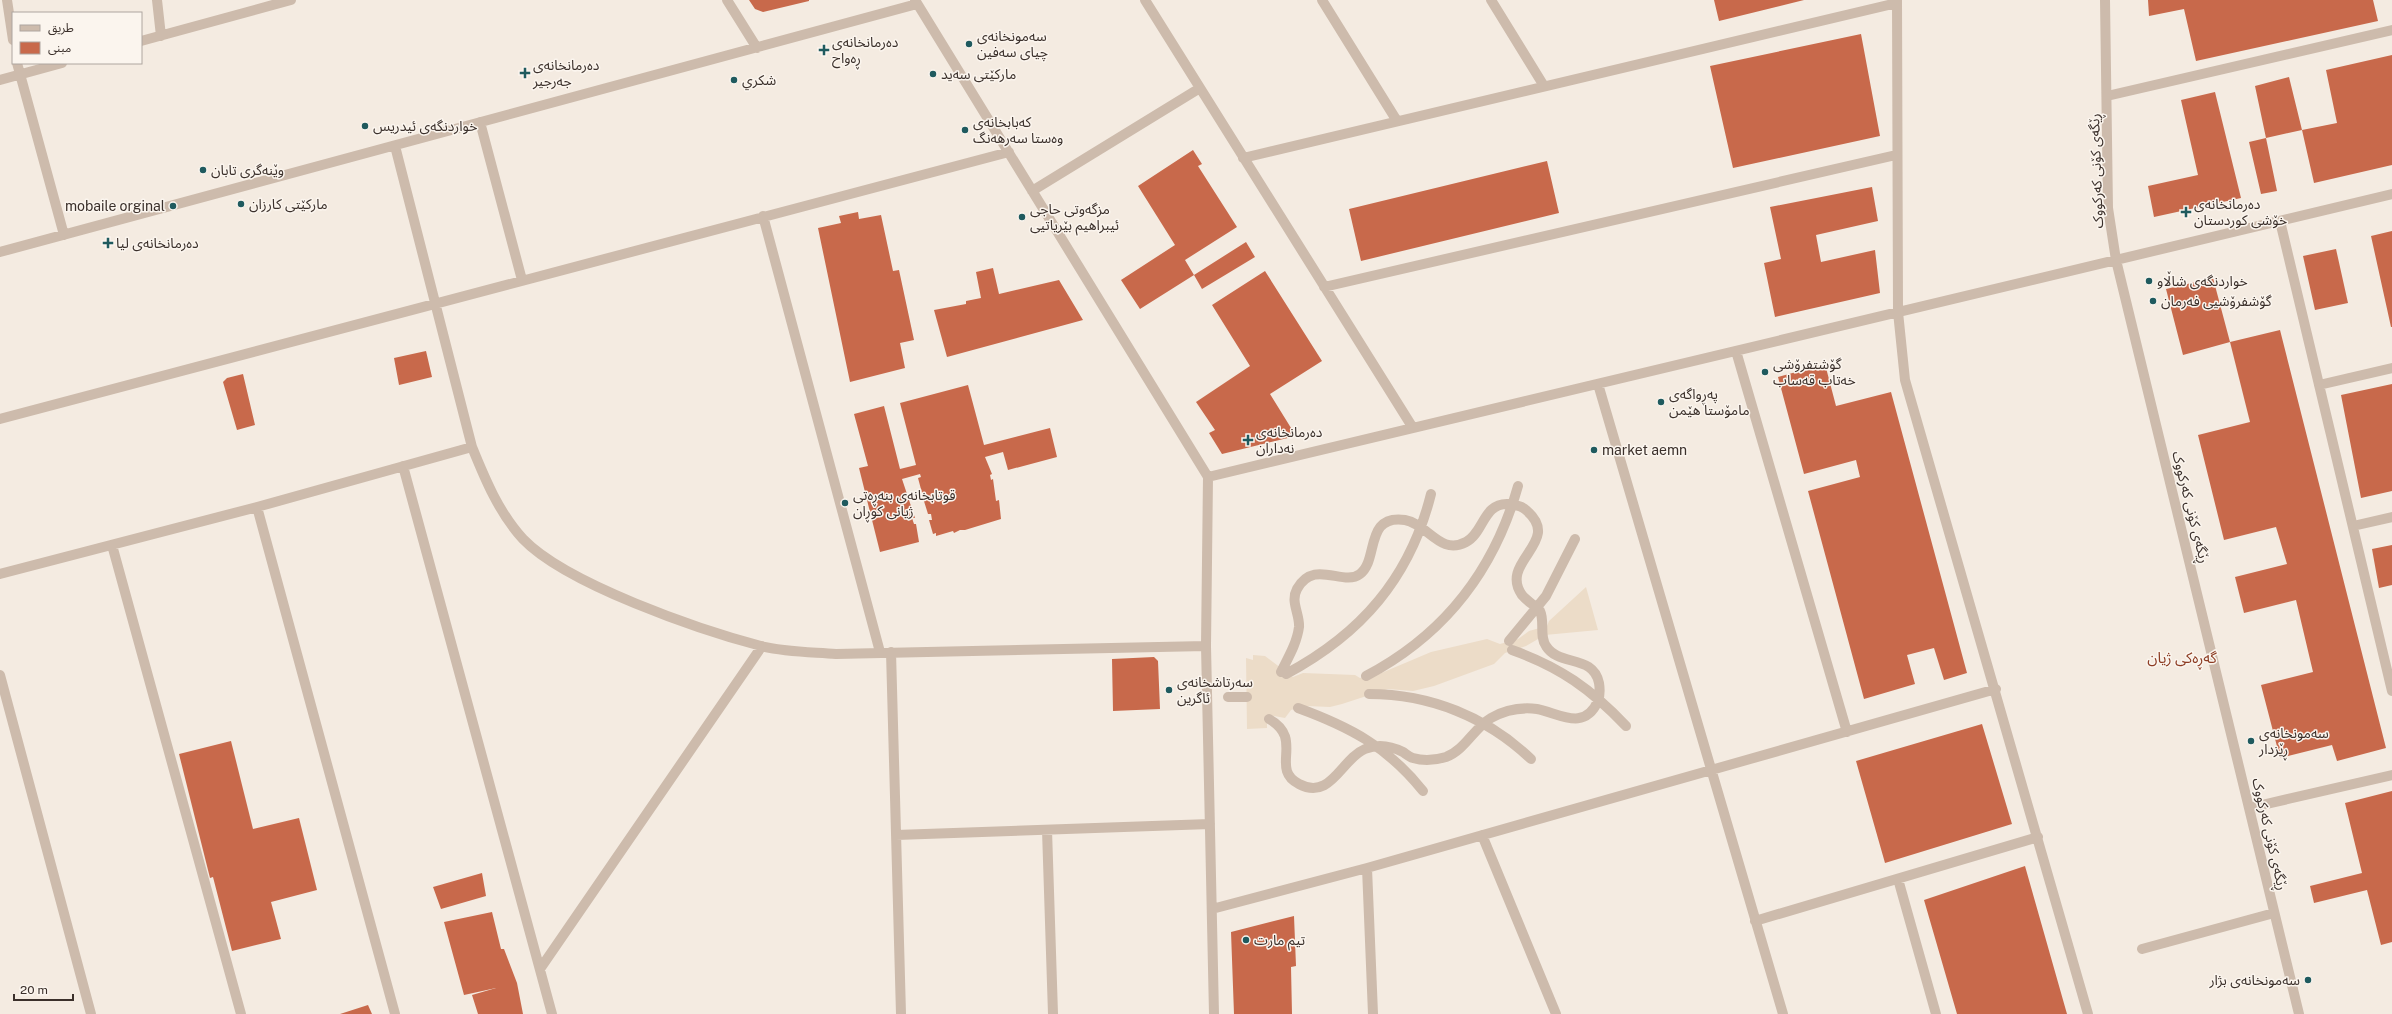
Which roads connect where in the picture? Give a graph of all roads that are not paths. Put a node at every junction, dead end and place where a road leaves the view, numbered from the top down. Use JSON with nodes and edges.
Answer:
{"nodes":[{"id":1,"x":7,"y":0,"type":"edge"},
{"id":2,"x":157,"y":0,"type":"edge"},
{"id":3,"x":291,"y":0,"type":"edge"},
{"id":4,"x":727,"y":0,"type":"edge"},
{"id":5,"x":1145,"y":0,"type":"edge"},
{"id":6,"x":1322,"y":0,"type":"edge"},
{"id":7,"x":1491,"y":0,"type":"edge"},
{"id":8,"x":2105,"y":0,"type":"edge"},
{"id":9,"x":1897,"y":1,"type":"edge"},
{"id":10,"x":916,"y":2,"type":"edge"},
{"id":11,"x":2392,"y":30,"type":"edge"},
{"id":12,"x":12,"y":33,"type":"edge"},
{"id":13,"x":161,"y":36,"type":"junction"},
{"id":14,"x":142,"y":41,"type":"edge"},
{"id":15,"x":757,"y":48,"type":"junction"},
{"id":16,"x":17,"y":64,"type":"edge"},
{"id":17,"x":58,"y":64,"type":"edge"},
{"id":18,"x":18,"y":75,"type":"junction"},
{"id":19,"x":0,"y":80,"type":"edge"},
{"id":20,"x":1544,"y":86,"type":"junction"},
{"id":21,"x":1200,"y":88,"type":"junction"},
{"id":22,"x":2107,"y":96,"type":"junction"},
{"id":23,"x":1397,"y":121,"type":"junction"},
{"id":24,"x":480,"y":122,"type":"junction"},
{"id":25,"x":395,"y":146,"type":"junction"},
{"id":26,"x":1009,"y":152,"type":"junction"},
{"id":27,"x":1896,"y":155,"type":"junction"},
{"id":28,"x":1243,"y":158,"type":"junction"},
{"id":29,"x":1032,"y":191,"type":"junction"},
{"id":30,"x":2392,"y":194,"type":"edge"},
{"id":31,"x":763,"y":216,"type":"junction"},
{"id":32,"x":2280,"y":221,"type":"junction"},
{"id":33,"x":64,"y":235,"type":"junction"},
{"id":34,"x":0,"y":252,"type":"edge"},
{"id":35,"x":2116,"y":260,"type":"junction"},
{"id":36,"x":522,"y":280,"type":"junction"},
{"id":37,"x":1324,"y":287,"type":"junction"},
{"id":38,"x":436,"y":303,"type":"junction"},
{"id":39,"x":1898,"y":312,"type":"junction"},
{"id":40,"x":1736,"y":351,"type":"junction"},
{"id":41,"x":2392,"y":368,"type":"edge"},
{"id":42,"x":1598,"y":384,"type":"junction"},
{"id":43,"x":2319,"y":385,"type":"junction"},
{"id":44,"x":0,"y":418,"type":"edge"},
{"id":45,"x":1413,"y":428,"type":"junction"},
{"id":46,"x":472,"y":447,"type":"junction"},
{"id":47,"x":402,"y":466,"type":"junction"},
{"id":48,"x":1208,"y":477,"type":"junction"},
{"id":49,"x":1518,"y":486,"type":"dead end"},
{"id":50,"x":1431,"y":494,"type":"dead end"},
{"id":51,"x":1512,"y":505,"type":"junction"},
{"id":52,"x":257,"y":507,"type":"junction"},
{"id":53,"x":2392,"y":517,"type":"edge"},
{"id":54,"x":2353,"y":526,"type":"junction"},
{"id":55,"x":1421,"y":527,"type":"junction"},
{"id":56,"x":1575,"y":539,"type":"dead end"},
{"id":57,"x":112,"y":545,"type":"junction"},
{"id":58,"x":0,"y":574,"type":"edge"},
{"id":59,"x":1537,"y":608,"type":"junction"},
{"id":60,"x":762,"y":646,"type":"junction"},
{"id":61,"x":1206,"y":646,"type":"junction"},
{"id":62,"x":880,"y":652,"type":"junction"},
{"id":63,"x":891,"y":652,"type":"junction"},
{"id":64,"x":0,"y":675,"type":"edge"},
{"id":65,"x":1366,"y":676,"type":"dead end"},
{"id":66,"x":1996,"y":689,"type":"junction"},
{"id":67,"x":2392,"y":692,"type":"edge"},
{"id":68,"x":1369,"y":694,"type":"dead end"},
{"id":69,"x":1228,"y":697,"type":"dead end"},
{"id":70,"x":1247,"y":697,"type":"dead end"},
{"id":71,"x":1599,"y":697,"type":"junction"},
{"id":72,"x":1298,"y":708,"type":"dead end"},
{"id":73,"x":1270,"y":719,"type":"dead end"},
{"id":74,"x":1483,"y":722,"type":"junction"},
{"id":75,"x":1626,"y":726,"type":"dead end"},
{"id":76,"x":1847,"y":732,"type":"junction"},
{"id":77,"x":1378,"y":746,"type":"junction"},
{"id":78,"x":1531,"y":759,"type":"dead end"},
{"id":79,"x":1711,"y":770,"type":"junction"},
{"id":80,"x":2392,"y":774,"type":"edge"},
{"id":81,"x":1423,"y":791,"type":"dead end"},
{"id":82,"x":2249,"y":808,"type":"junction"},
{"id":83,"x":1210,"y":824,"type":"junction"},
{"id":84,"x":1047,"y":830,"type":"junction"},
{"id":85,"x":896,"y":834,"type":"junction"},
{"id":86,"x":1482,"y":835,"type":"junction"},
{"id":87,"x":2038,"y":837,"type":"junction"},
{"id":88,"x":1368,"y":868,"type":"junction"},
{"id":89,"x":1898,"y":879,"type":"junction"},
{"id":90,"x":1212,"y":909,"type":"junction"},
{"id":91,"x":2274,"y":913,"type":"junction"},
{"id":92,"x":1755,"y":921,"type":"junction"},
{"id":93,"x":2142,"y":949,"type":"dead end"},
{"id":94,"x":540,"y":969,"type":"junction"},
{"id":95,"x":91,"y":1014,"type":"edge"},
{"id":96,"x":241,"y":1014,"type":"edge"},
{"id":97,"x":395,"y":1014,"type":"edge"},
{"id":98,"x":552,"y":1014,"type":"edge"},
{"id":99,"x":901,"y":1014,"type":"edge"},
{"id":100,"x":1053,"y":1014,"type":"edge"},
{"id":101,"x":1214,"y":1014,"type":"edge"},
{"id":102,"x":1374,"y":1014,"type":"edge"},
{"id":103,"x":1556,"y":1014,"type":"edge"},
{"id":104,"x":1783,"y":1014,"type":"edge"},
{"id":105,"x":1936,"y":1014,"type":"edge"},
{"id":106,"x":2088,"y":1014,"type":"edge"},
{"id":107,"x":2299,"y":1014,"type":"edge"}],
"edges":[{"from":1,"to":12,"type":"street"},
{"from":2,"to":13,"type":"street"},
{"from":3,"to":13,"type":"street"},
{"from":4,"to":15,"type":"street"},
{"from":5,"to":21,"type":"street"},
{"from":6,"to":23,"type":"street"},
{"from":7,"to":20,"type":"street"},
{"from":8,"to":22,"type":"street","name":"ڕێگەی کۆنی کەرکووک"},
{"from":9,"to":20,"type":"street"},
{"from":9,"to":27,"type":"street"},
{"from":10,"to":15,"type":"street"},
{"from":10,"to":26,"type":"street"},
{"from":11,"to":22,"type":"street"},
{"from":13,"to":14,"type":"street"},
{"from":15,"to":24,"type":"street"},
{"from":16,"to":18,"type":"street"},
{"from":17,"to":18,"type":"street"},
{"from":18,"to":19,"type":"street"},
{"from":18,"to":33,"type":"street"},
{"from":20,"to":23,"type":"street"},
{"from":21,"to":28,"type":"street"},
{"from":21,"to":29,"type":"street"},
{"from":22,"to":35,"type":"street","name":"ڕێگەی کۆنی کەرکووک"},
{"from":23,"to":28,"type":"street"},
{"from":24,"to":25,"type":"street"},
{"from":24,"to":36,"type":"street"},
{"from":25,"to":33,"type":"street"},
{"from":25,"to":38,"type":"street"},
{"from":26,"to":29,"type":"street"},
{"from":26,"to":31,"type":"street"},
{"from":27,"to":37,"type":"street"},
{"from":27,"to":39,"type":"street"},
{"from":28,"to":37,"type":"street"},
{"from":29,"to":48,"type":"street"},
{"from":30,"to":32,"type":"street"},
{"from":31,"to":36,"type":"street"},
{"from":31,"to":62,"type":"street"},
{"from":32,"to":35,"type":"street"},
{"from":32,"to":43,"type":"street"},
{"from":33,"to":34,"type":"street"},
{"from":35,"to":39,"type":"street"},
{"from":35,"to":82,"type":"street","name":"ڕێگەی کۆنی کەرکووک"},
{"from":36,"to":38,"type":"street"},
{"from":37,"to":45,"type":"street"},
{"from":38,"to":44,"type":"street"},
{"from":38,"to":46,"type":"street"},
{"from":39,"to":40,"type":"street"},
{"from":39,"to":66,"type":"street"},
{"from":40,"to":42,"type":"street"},
{"from":40,"to":76,"type":"street"},
{"from":41,"to":43,"type":"street"},
{"from":42,"to":45,"type":"street"},
{"from":42,"to":79,"type":"street"},
{"from":43,"to":54,"type":"street"},
{"from":45,"to":48,"type":"street"},
{"from":46,"to":47,"type":"street"},
{"from":46,"to":60,"type":"street"},
{"from":47,"to":52,"type":"street"},
{"from":47,"to":94,"type":"street"},
{"from":48,"to":61,"type":"street"},
{"from":49,"to":51,"type":"street"},
{"from":50,"to":55,"type":"street"},
{"from":51,"to":55,"type":"street"},
{"from":51,"to":59,"type":"street"},
{"from":51,"to":65,"type":"street"},
{"from":52,"to":57,"type":"street"},
{"from":52,"to":97,"type":"street"},
{"from":53,"to":54,"type":"street"},
{"from":54,"to":67,"type":"street"},
{"from":55,"to":55,"type":"street"},
{"from":56,"to":59,"type":"street"},
{"from":57,"to":58,"type":"street"},
{"from":57,"to":96,"type":"street"},
{"from":59,"to":71,"type":"street"},
{"from":59,"to":71,"type":"street"},
{"from":60,"to":62,"type":"street"},
{"from":60,"to":94,"type":"street"},
{"from":61,"to":63,"type":"street"},
{"from":61,"to":83,"type":"street"},
{"from":62,"to":63,"type":"street"},
{"from":63,"to":85,"type":"street"},
{"from":64,"to":95,"type":"street"},
{"from":66,"to":76,"type":"street"},
{"from":66,"to":87,"type":"street"},
{"from":68,"to":74,"type":"street"},
{"from":69,"to":70,"type":"street"},
{"from":71,"to":74,"type":"street"},
{"from":71,"to":75,"type":"street"},
{"from":72,"to":77,"type":"street"},
{"from":73,"to":77,"type":"street"},
{"from":74,"to":77,"type":"street"},
{"from":74,"to":78,"type":"street"},
{"from":76,"to":79,"type":"street"},
{"from":77,"to":81,"type":"street"},
{"from":79,"to":86,"type":"street"},
{"from":79,"to":92,"type":"street"},
{"from":80,"to":82,"type":"street"},
{"from":82,"to":91,"type":"street","name":"ڕێگەی کۆنی کەرکووک"},
{"from":83,"to":84,"type":"street"},
{"from":83,"to":90,"type":"street"},
{"from":84,"to":85,"type":"street"},
{"from":84,"to":100,"type":"street"},
{"from":85,"to":99,"type":"street"},
{"from":86,"to":88,"type":"street"},
{"from":86,"to":103,"type":"street"},
{"from":87,"to":89,"type":"street"},
{"from":87,"to":106,"type":"street"},
{"from":88,"to":90,"type":"street"},
{"from":88,"to":102,"type":"street"},
{"from":89,"to":92,"type":"street"},
{"from":89,"to":105,"type":"street"},
{"from":90,"to":101,"type":"street"},
{"from":91,"to":93,"type":"street"},
{"from":91,"to":107,"type":"street","name":"ڕێگەی کۆنی کەرکووک"},
{"from":92,"to":104,"type":"street"},
{"from":94,"to":98,"type":"street"}]}
